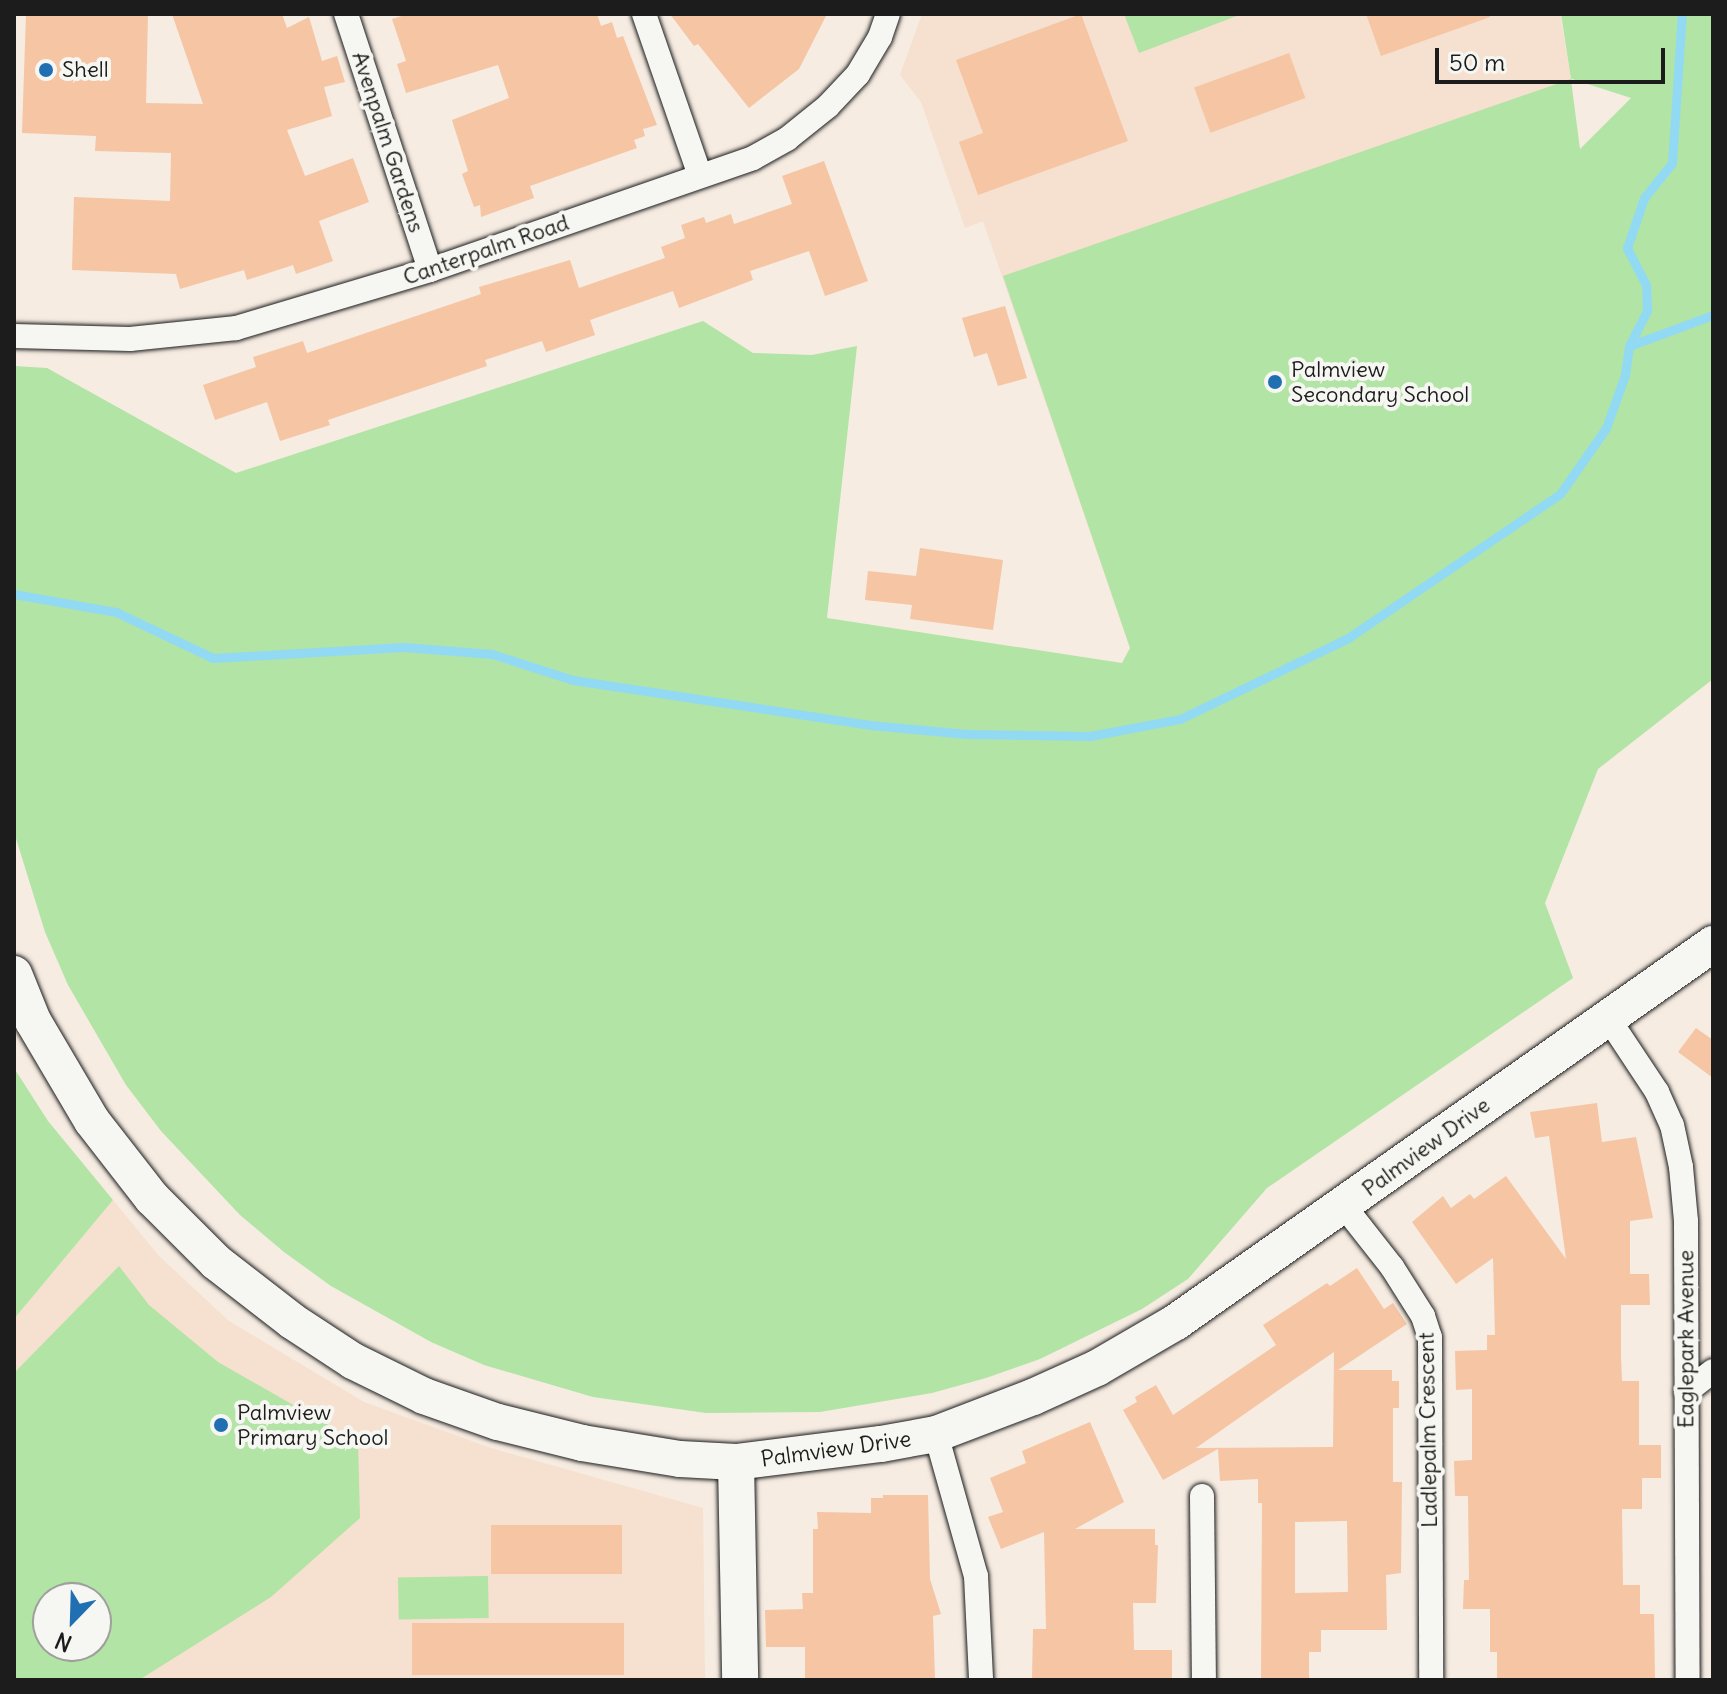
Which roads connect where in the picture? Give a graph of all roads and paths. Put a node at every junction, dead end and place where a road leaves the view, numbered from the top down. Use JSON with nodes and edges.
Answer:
{"nodes":[{"id":1,"x":346,"y":14,"type":"edge"},
{"id":2,"x":644,"y":14,"type":"edge"},
{"id":3,"x":888,"y":14,"type":"edge"},
{"id":4,"x":700,"y":176,"type":"junction"},
{"id":5,"x":430,"y":270,"type":"junction"},
{"id":6,"x":14,"y":336,"type":"edge"},
{"id":7,"x":1713,"y":944,"type":"edge"},
{"id":8,"x":14,"y":974,"type":"edge"},
{"id":9,"x":1608,"y":1018,"type":"junction"},
{"id":10,"x":1344,"y":1206,"type":"junction"},
{"id":11,"x":1713,"y":1371,"type":"edge"},
{"id":12,"x":1686,"y":1392,"type":"junction"},
{"id":13,"x":936,"y":1434,"type":"junction"},
{"id":14,"x":736,"y":1462,"type":"junction"},
{"id":15,"x":1202,"y":1496,"type":"dead end"},
{"id":16,"x":740,"y":1680,"type":"edge"},
{"id":17,"x":981,"y":1680,"type":"edge"},
{"id":18,"x":1204,"y":1680,"type":"edge"},
{"id":19,"x":1431,"y":1680,"type":"edge"},
{"id":20,"x":1688,"y":1680,"type":"edge"}],
"edges":[{"from":1,"to":5,"type":"street","name":"Avenpalm Gardens"},
{"from":2,"to":4,"type":"street"},
{"from":3,"to":4,"type":"street","name":"Canterpalm Road"},
{"from":4,"to":5,"type":"street","name":"Canterpalm Road"},
{"from":5,"to":6,"type":"street","name":"Canterpalm Road"},
{"from":7,"to":9,"type":"street","name":"Palmview Drive"},
{"from":8,"to":14,"type":"street","name":"Palmview Drive"},
{"from":9,"to":10,"type":"street","name":"Palmview Drive"},
{"from":9,"to":12,"type":"street","name":"Eaglepark Avenue"},
{"from":10,"to":13,"type":"street","name":"Palmview Drive"},
{"from":10,"to":19,"type":"street","name":"Ladlepalm Crescent"},
{"from":11,"to":12,"type":"street"},
{"from":12,"to":20,"type":"street","name":"Eaglepark Avenue"},
{"from":13,"to":14,"type":"street","name":"Palmview Drive"},
{"from":13,"to":17,"type":"street"},
{"from":14,"to":16,"type":"street"},
{"from":15,"to":18,"type":"street"}]}
